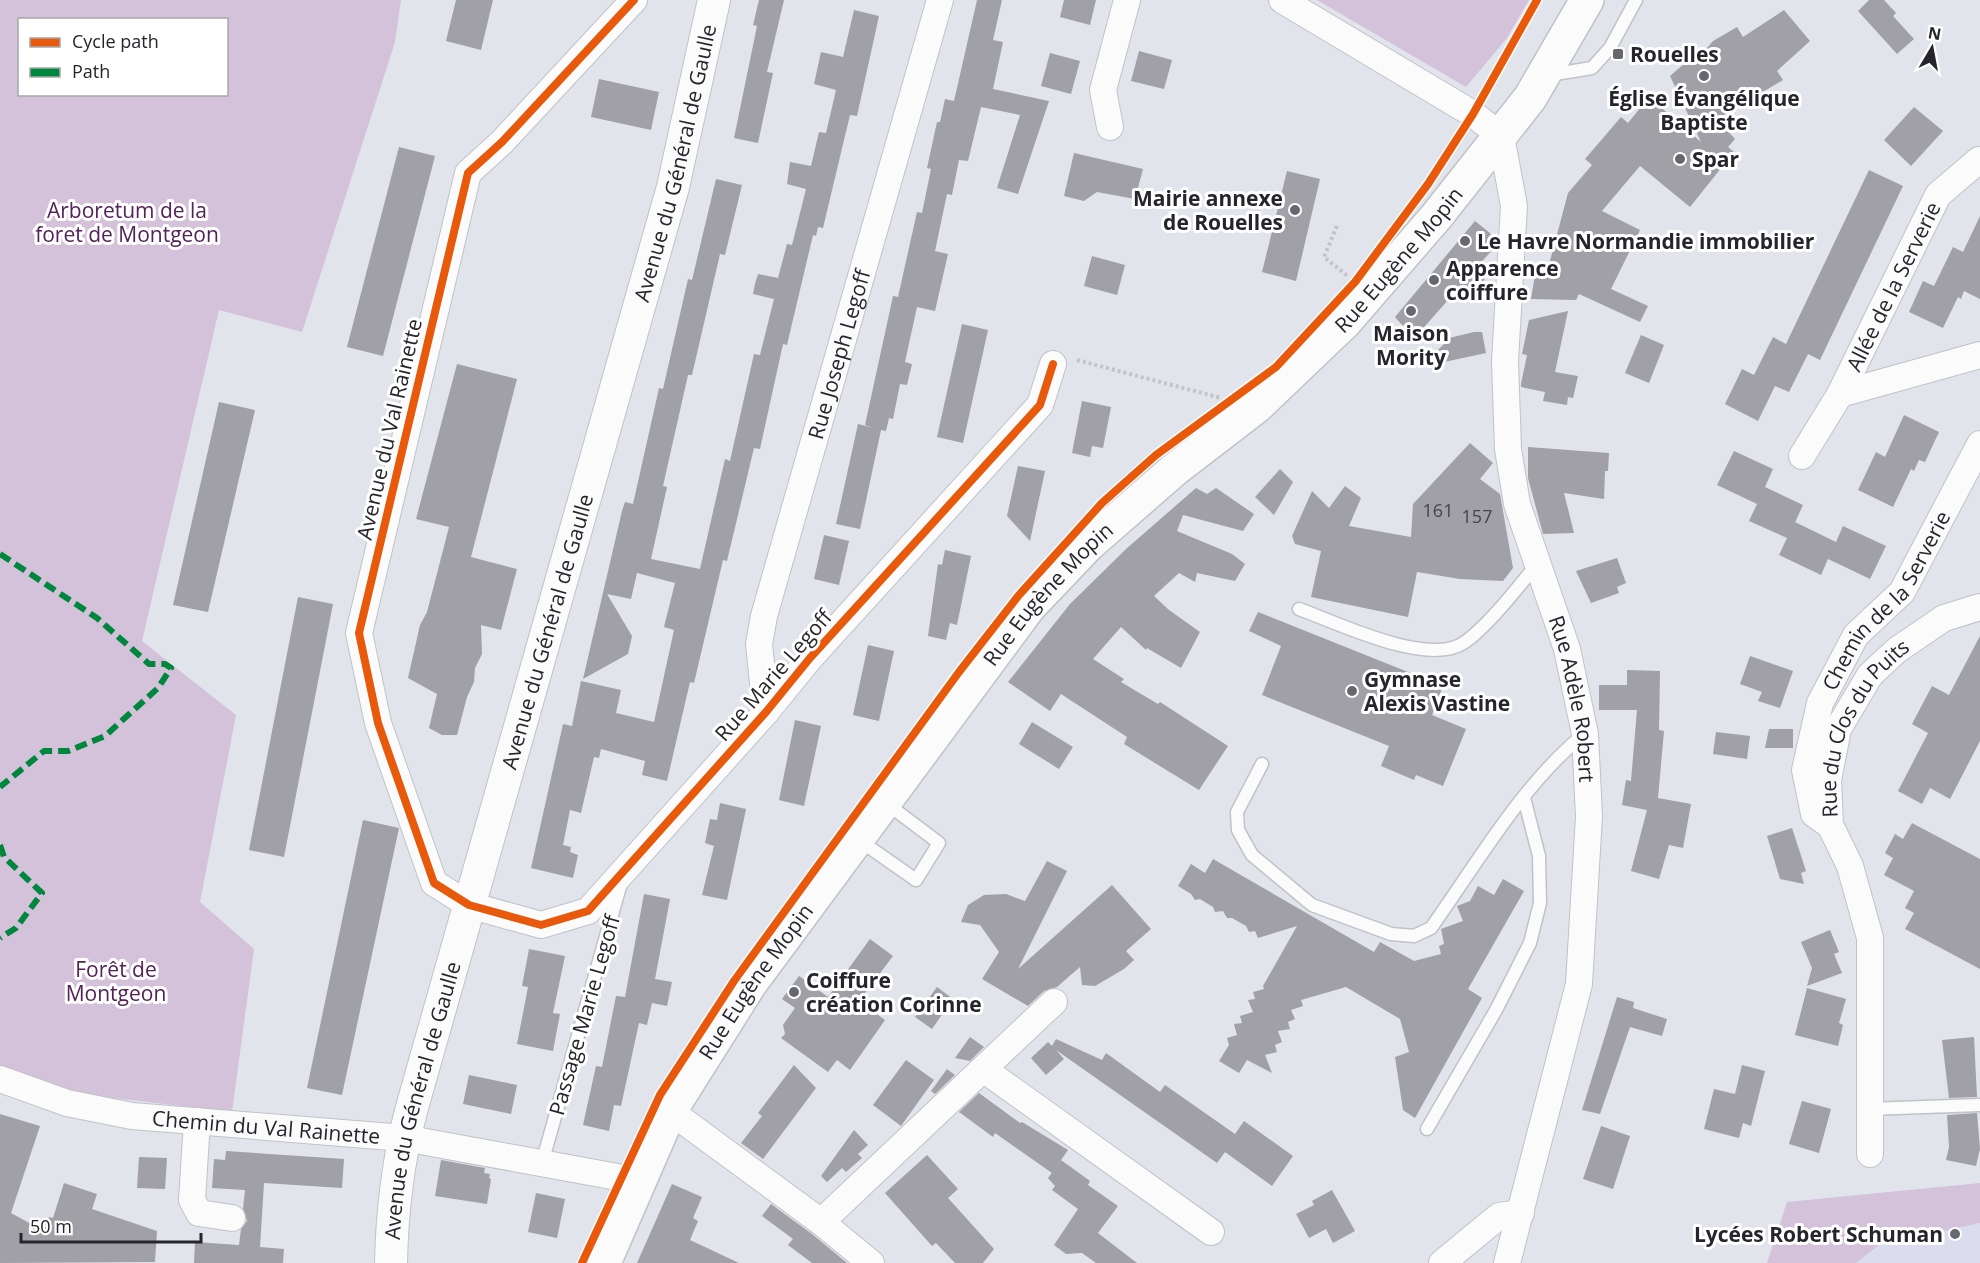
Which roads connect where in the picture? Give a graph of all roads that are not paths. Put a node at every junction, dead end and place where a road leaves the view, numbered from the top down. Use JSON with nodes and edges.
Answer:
{"nodes":[{"id":1,"x":634,"y":0,"type":"edge"},
{"id":2,"x":714,"y":0,"type":"edge"},
{"id":3,"x":940,"y":0,"type":"edge"},
{"id":4,"x":1128,"y":0,"type":"edge"},
{"id":5,"x":1282,"y":0,"type":"edge"},
{"id":6,"x":1587,"y":0,"type":"edge"},
{"id":7,"x":1636,"y":0,"type":"edge"},
{"id":8,"x":1544,"y":75,"type":"junction"},
{"id":9,"x":1110,"y":127,"type":"dead end"},
{"id":10,"x":1501,"y":136,"type":"junction"},
{"id":11,"x":1979,"y":160,"type":"edge"},
{"id":12,"x":1980,"y":355,"type":"edge"},
{"id":13,"x":1053,"y":364,"type":"road end"},
{"id":14,"x":1840,"y":394,"type":"junction"},
{"id":15,"x":1980,"y":444,"type":"edge"},
{"id":16,"x":1802,"y":456,"type":"dead end"},
{"id":17,"x":1537,"y":564,"type":"junction"},
{"id":18,"x":1980,"y":607,"type":"edge"},
{"id":19,"x":1299,"y":609,"type":"dead end"},
{"id":20,"x":766,"y":712,"type":"junction"},
{"id":21,"x":1585,"y":734,"type":"junction"},
{"id":22,"x":1262,"y":764,"type":"dead end"},
{"id":23,"x":1524,"y":798,"type":"junction"},
{"id":24,"x":885,"y":803,"type":"junction"},
{"id":25,"x":1830,"y":825,"type":"junction"},
{"id":26,"x":858,"y":840,"type":"junction"},
{"id":27,"x":626,"y":867,"type":"junction"},
{"id":28,"x":469,"y":905,"type":"junction"},
{"id":29,"x":1054,"y":1002,"type":"dead end"},
{"id":30,"x":983,"y":1070,"type":"junction"},
{"id":31,"x":0,"y":1079,"type":"edge"},
{"id":32,"x":1980,"y":1105,"type":"edge"},
{"id":33,"x":1869,"y":1109,"type":"junction"},
{"id":34,"x":670,"y":1111,"type":"junction"},
{"id":35,"x":196,"y":1121,"type":"junction"},
{"id":36,"x":1427,"y":1129,"type":"dead end"},
{"id":37,"x":404,"y":1138,"type":"junction"},
{"id":38,"x":1870,"y":1154,"type":"dead end"},
{"id":39,"x":542,"y":1163,"type":"junction"},
{"id":40,"x":639,"y":1181,"type":"junction"},
{"id":41,"x":1521,"y":1213,"type":"junction"},
{"id":42,"x":232,"y":1218,"type":"dead end"},
{"id":43,"x":821,"y":1222,"type":"junction"},
{"id":44,"x":1211,"y":1232,"type":"dead end"},
{"id":45,"x":392,"y":1263,"type":"edge"},
{"id":46,"x":604,"y":1263,"type":"edge"},
{"id":47,"x":872,"y":1263,"type":"edge"},
{"id":48,"x":1442,"y":1263,"type":"edge"},
{"id":49,"x":1507,"y":1263,"type":"edge"}],
"edges":[{"from":1,"to":28,"type":"street","name":"Avenue du Val Rainette"},
{"from":2,"to":28,"type":"street","name":"Avenue du Général de Gaulle"},
{"from":3,"to":20,"type":"street","name":"Rue Joseph Legoff"},
{"from":4,"to":9,"type":"street"},
{"from":5,"to":10,"type":"street"},
{"from":6,"to":8,"type":"main road","name":"Rue Eugène Mopin"},
{"from":7,"to":8,"type":"lane"},
{"from":8,"to":10,"type":"main road","name":"Rue Eugène Mopin"},
{"from":10,"to":17,"type":"street","name":"Rue Adèle Robert"},
{"from":10,"to":24,"type":"main road","name":"Rue Eugène Mopin"},
{"from":11,"to":14,"type":"street","name":"Allée de la Serverie"},
{"from":12,"to":14,"type":"street","name":"Allée de la Serverie"},
{"from":13,"to":20,"type":"street","name":"Rue Marie Legoff"},
{"from":14,"to":16,"type":"street","name":"Allée de la Serverie"},
{"from":15,"to":25,"type":"street","name":"Chemin de la Serverie"},
{"from":17,"to":19,"type":"lane"},
{"from":17,"to":21,"type":"street","name":"Rue Adèle Robert"},
{"from":18,"to":25,"type":"street","name":"Rue du Clos du Puits"},
{"from":20,"to":27,"type":"street","name":"Rue Marie Legoff"},
{"from":21,"to":23,"type":"lane"},
{"from":21,"to":41,"type":"street","name":"Rue Adèle Robert"},
{"from":22,"to":23,"type":"lane"},
{"from":23,"to":36,"type":"lane"},
{"from":24,"to":26,"type":"main road","name":"Rue Eugène Mopin"},
{"from":24,"to":26,"type":"lane"},
{"from":25,"to":33,"type":"street","name":"Rue du Clos du Puits"},
{"from":26,"to":34,"type":"main road","name":"Rue Eugène Mopin"},
{"from":27,"to":28,"type":"street","name":"Rue Marie Legoff"},
{"from":27,"to":39,"type":"lane","name":"Passage Marie Legoff"},
{"from":28,"to":37,"type":"street","name":"Avenue du Général de Gaulle"},
{"from":29,"to":30,"type":"street"},
{"from":30,"to":43,"type":"street"},
{"from":30,"to":44,"type":"street"},
{"from":31,"to":35,"type":"street","name":"Chemin du Val Rainette"},
{"from":32,"to":33,"type":"lane"},
{"from":33,"to":38,"type":"street","name":"Rue du Clos du Puits"},
{"from":34,"to":40,"type":"main road","name":"Rue Eugène Mopin"},
{"from":34,"to":43,"type":"street"},
{"from":35,"to":37,"type":"street","name":"Chemin du Val Rainette"},
{"from":35,"to":42,"type":"street"},
{"from":37,"to":39,"type":"street","name":"Chemin du Val Rainette"},
{"from":37,"to":45,"type":"street","name":"Avenue du Général de Gaulle"},
{"from":39,"to":40,"type":"street","name":"Chemin du Val Rainette"},
{"from":40,"to":46,"type":"main road","name":"Rue Eugène Mopin"},
{"from":41,"to":48,"type":"street"},
{"from":41,"to":49,"type":"street","name":"Rue Adèle Robert"},
{"from":43,"to":47,"type":"street"}]}
